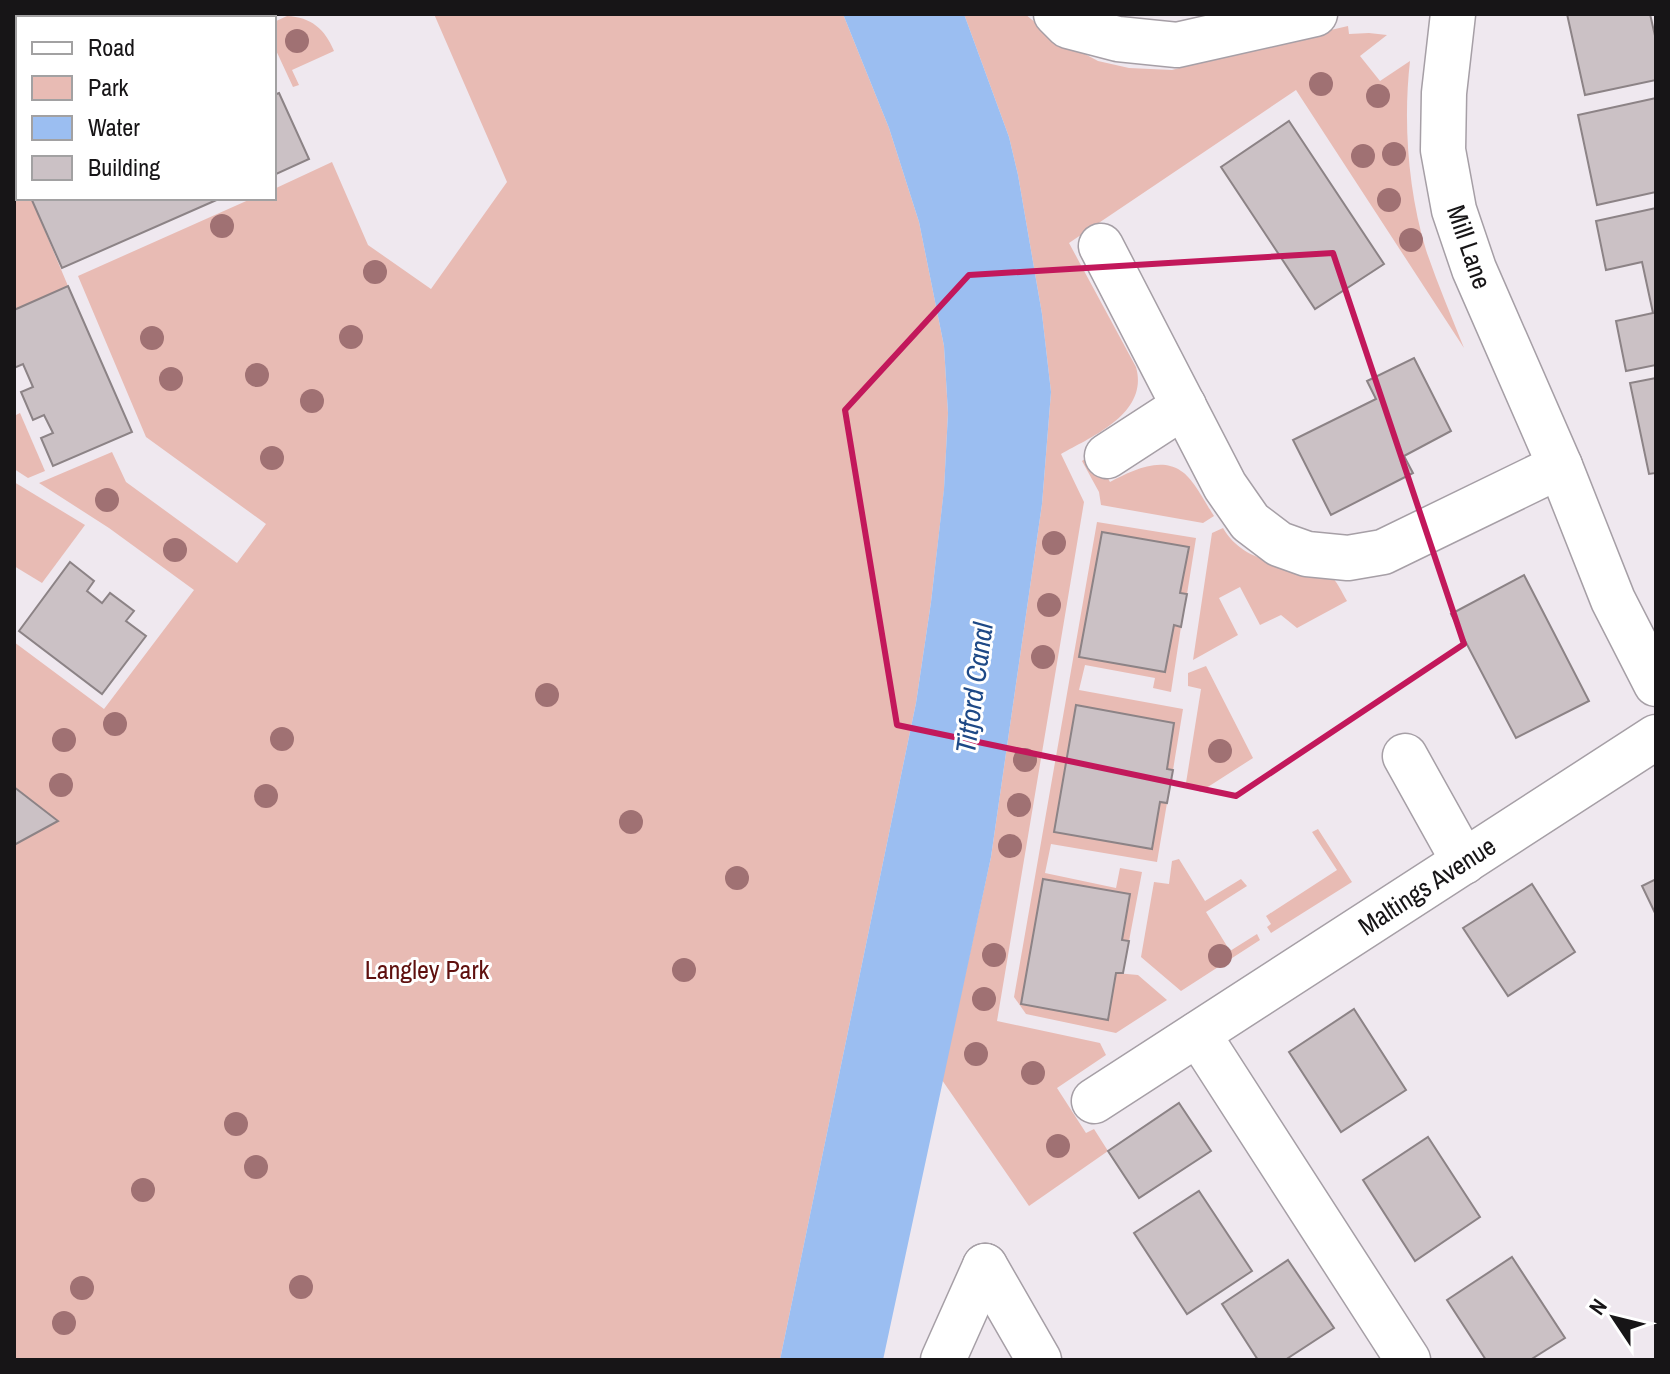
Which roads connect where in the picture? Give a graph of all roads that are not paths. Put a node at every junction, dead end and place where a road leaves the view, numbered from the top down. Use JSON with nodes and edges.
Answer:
{"nodes":[{"id":1,"x":1056,"y":14,"type":"edge"},
{"id":2,"x":1315,"y":14,"type":"edge"},
{"id":3,"x":1453,"y":14,"type":"edge"},
{"id":4,"x":1101,"y":246,"type":"dead end"},
{"id":5,"x":1184,"y":406,"type":"junction"},
{"id":6,"x":1107,"y":456,"type":"dead end"},
{"id":7,"x":1560,"y":466,"type":"junction"},
{"id":8,"x":1656,"y":684,"type":"edge"},
{"id":9,"x":1656,"y":737,"type":"edge"},
{"id":10,"x":1405,"y":756,"type":"dead end"},
{"id":11,"x":1464,"y":862,"type":"junction"},
{"id":12,"x":1198,"y":1034,"type":"junction"},
{"id":13,"x":1094,"y":1101,"type":"dead end"},
{"id":14,"x":943,"y":1360,"type":"edge"},
{"id":15,"x":1039,"y":1360,"type":"edge"},
{"id":16,"x":1408,"y":1360,"type":"edge"}],
"edges":[{"from":1,"to":2,"type":"street"},
{"from":3,"to":7,"type":"street","name":"Mill Lane"},
{"from":4,"to":5,"type":"street"},
{"from":5,"to":6,"type":"street"},
{"from":5,"to":7,"type":"street"},
{"from":7,"to":8,"type":"street","name":"Mill Lane"},
{"from":9,"to":11,"type":"street","name":"Maltings Avenue"},
{"from":10,"to":11,"type":"street"},
{"from":11,"to":12,"type":"street","name":"Maltings Avenue"},
{"from":12,"to":13,"type":"street","name":"Maltings Avenue"},
{"from":12,"to":16,"type":"street"},
{"from":14,"to":15,"type":"street"}]}
